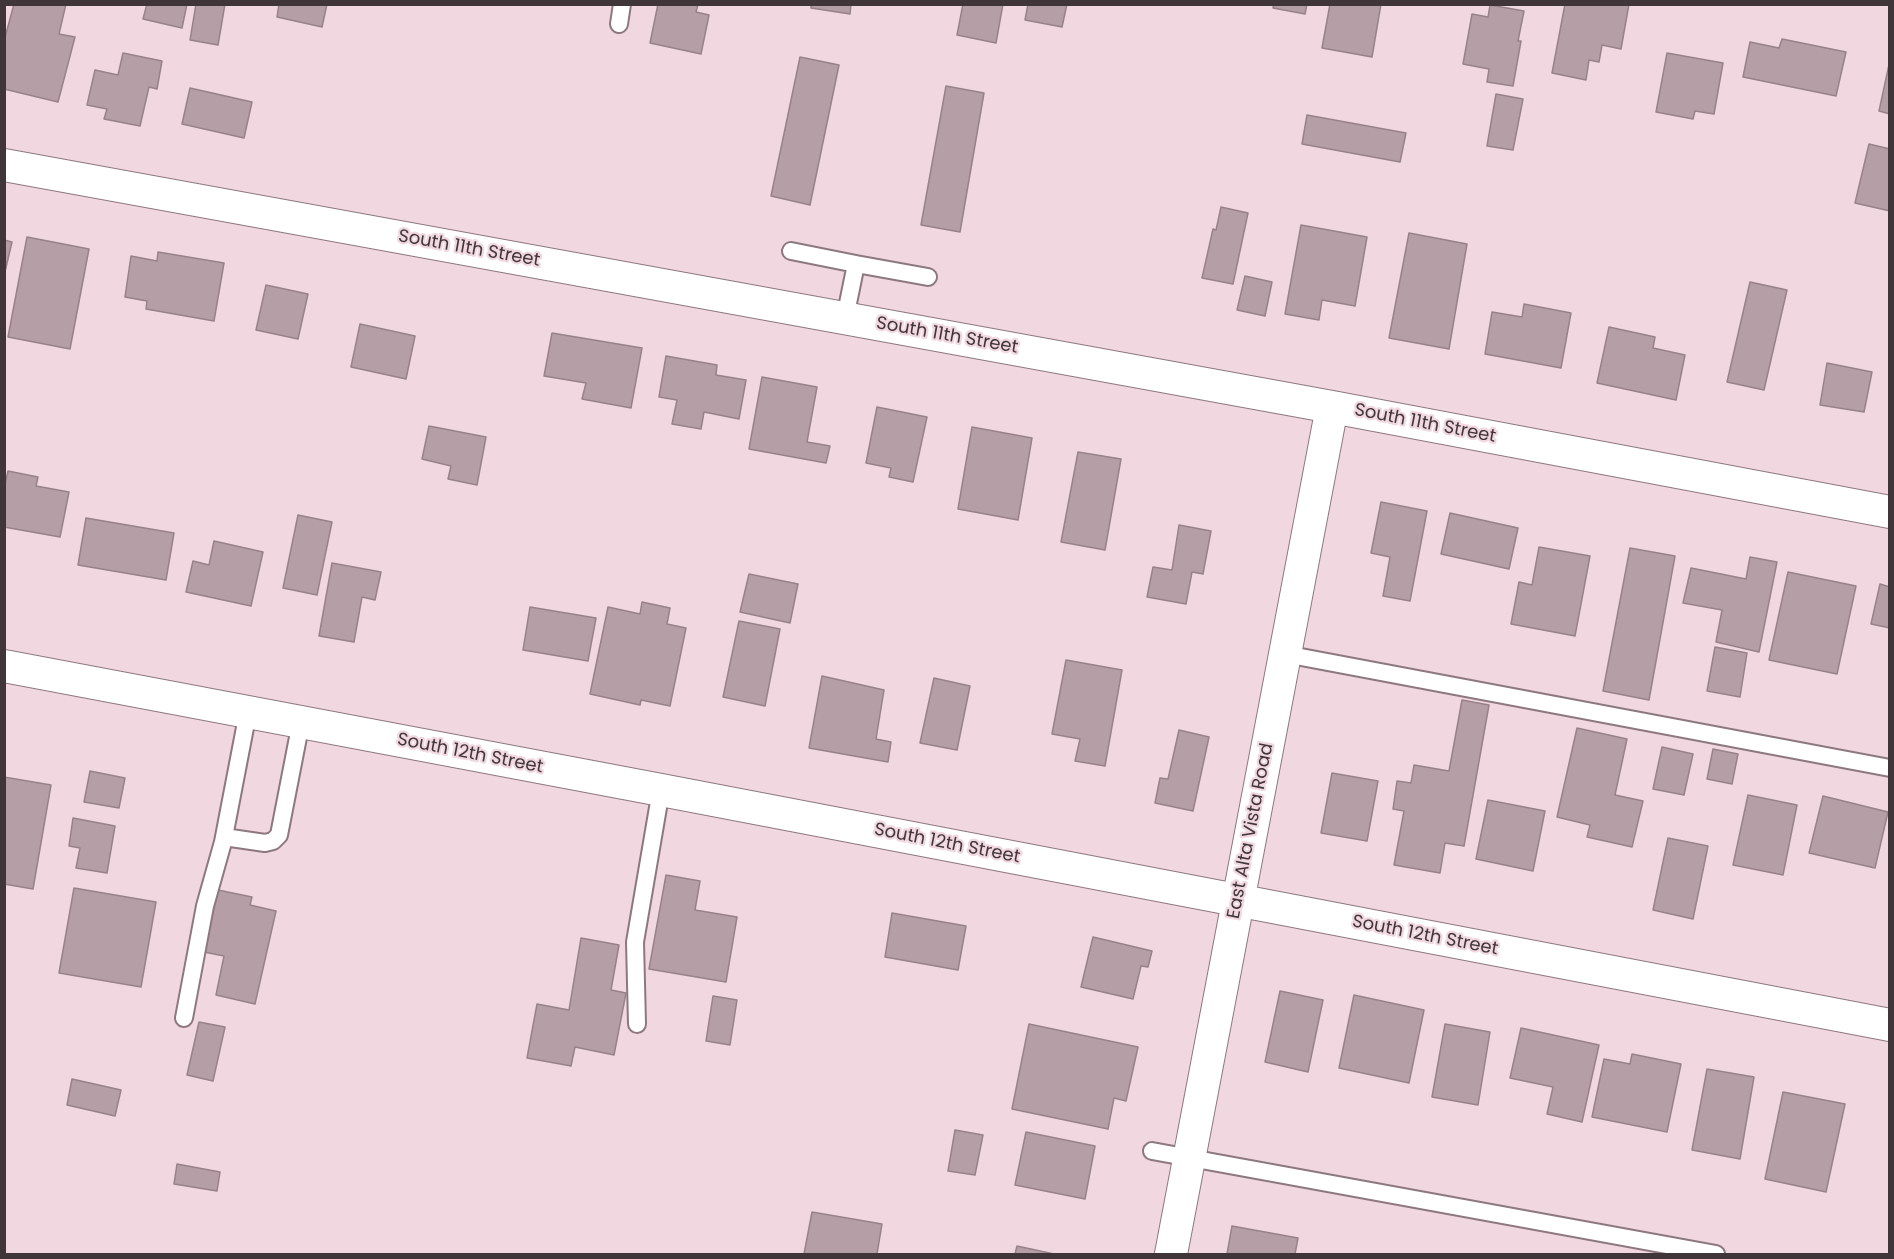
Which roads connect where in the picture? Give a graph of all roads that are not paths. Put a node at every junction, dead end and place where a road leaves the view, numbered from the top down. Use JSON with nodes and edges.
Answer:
{"nodes":[{"id":1,"x":622,"y":4,"type":"edge"},
{"id":2,"x":619,"y":24,"type":"dead end"},
{"id":3,"x":4,"y":165,"type":"edge"},
{"id":4,"x":791,"y":251,"type":"dead end"},
{"id":5,"x":856,"y":264,"type":"junction"},
{"id":6,"x":928,"y":277,"type":"dead end"},
{"id":7,"x":845,"y":318,"type":"junction"},
{"id":8,"x":1332,"y":407,"type":"junction"},
{"id":9,"x":1890,"y":512,"type":"edge"},
{"id":10,"x":1285,"y":654,"type":"junction"},
{"id":11,"x":4,"y":666,"type":"edge"},
{"id":12,"x":248,"y":712,"type":"junction"},
{"id":13,"x":301,"y":722,"type":"junction"},
{"id":14,"x":1890,"y":768,"type":"edge"},
{"id":15,"x":661,"y":790,"type":"junction"},
{"id":16,"x":224,"y":837,"type":"junction"},
{"id":17,"x":1238,"y":900,"type":"junction"},
{"id":18,"x":184,"y":1018,"type":"dead end"},
{"id":19,"x":637,"y":1024,"type":"dead end"},
{"id":20,"x":1890,"y":1025,"type":"edge"},
{"id":21,"x":1152,"y":1151,"type":"dead end"},
{"id":22,"x":1190,"y":1158,"type":"junction"},
{"id":23,"x":1171,"y":1254,"type":"edge"},
{"id":24,"x":1716,"y":1254,"type":"edge"}],
"edges":[{"from":1,"to":2,"type":"lane"},
{"from":3,"to":7,"type":"street","name":"South 11th Street"},
{"from":4,"to":5,"type":"lane"},
{"from":5,"to":6,"type":"lane"},
{"from":5,"to":7,"type":"lane"},
{"from":7,"to":8,"type":"street","name":"South 11th Street"},
{"from":8,"to":9,"type":"street","name":"South 11th Street"},
{"from":8,"to":10,"type":"street","name":"East Alta Vista Road"},
{"from":10,"to":14,"type":"lane"},
{"from":10,"to":17,"type":"street","name":"East Alta Vista Road"},
{"from":11,"to":12,"type":"street","name":"South 12th Street"},
{"from":12,"to":13,"type":"street","name":"South 12th Street"},
{"from":12,"to":16,"type":"lane"},
{"from":13,"to":15,"type":"street","name":"South 12th Street"},
{"from":13,"to":16,"type":"lane"},
{"from":15,"to":17,"type":"street","name":"South 12th Street"},
{"from":15,"to":19,"type":"lane"},
{"from":16,"to":18,"type":"lane"},
{"from":17,"to":20,"type":"street","name":"South 12th Street"},
{"from":17,"to":22,"type":"street","name":"East Alta Vista Road"},
{"from":21,"to":22,"type":"lane"},
{"from":22,"to":23,"type":"street","name":"East Alta Vista Road"},
{"from":22,"to":24,"type":"lane"}]}
